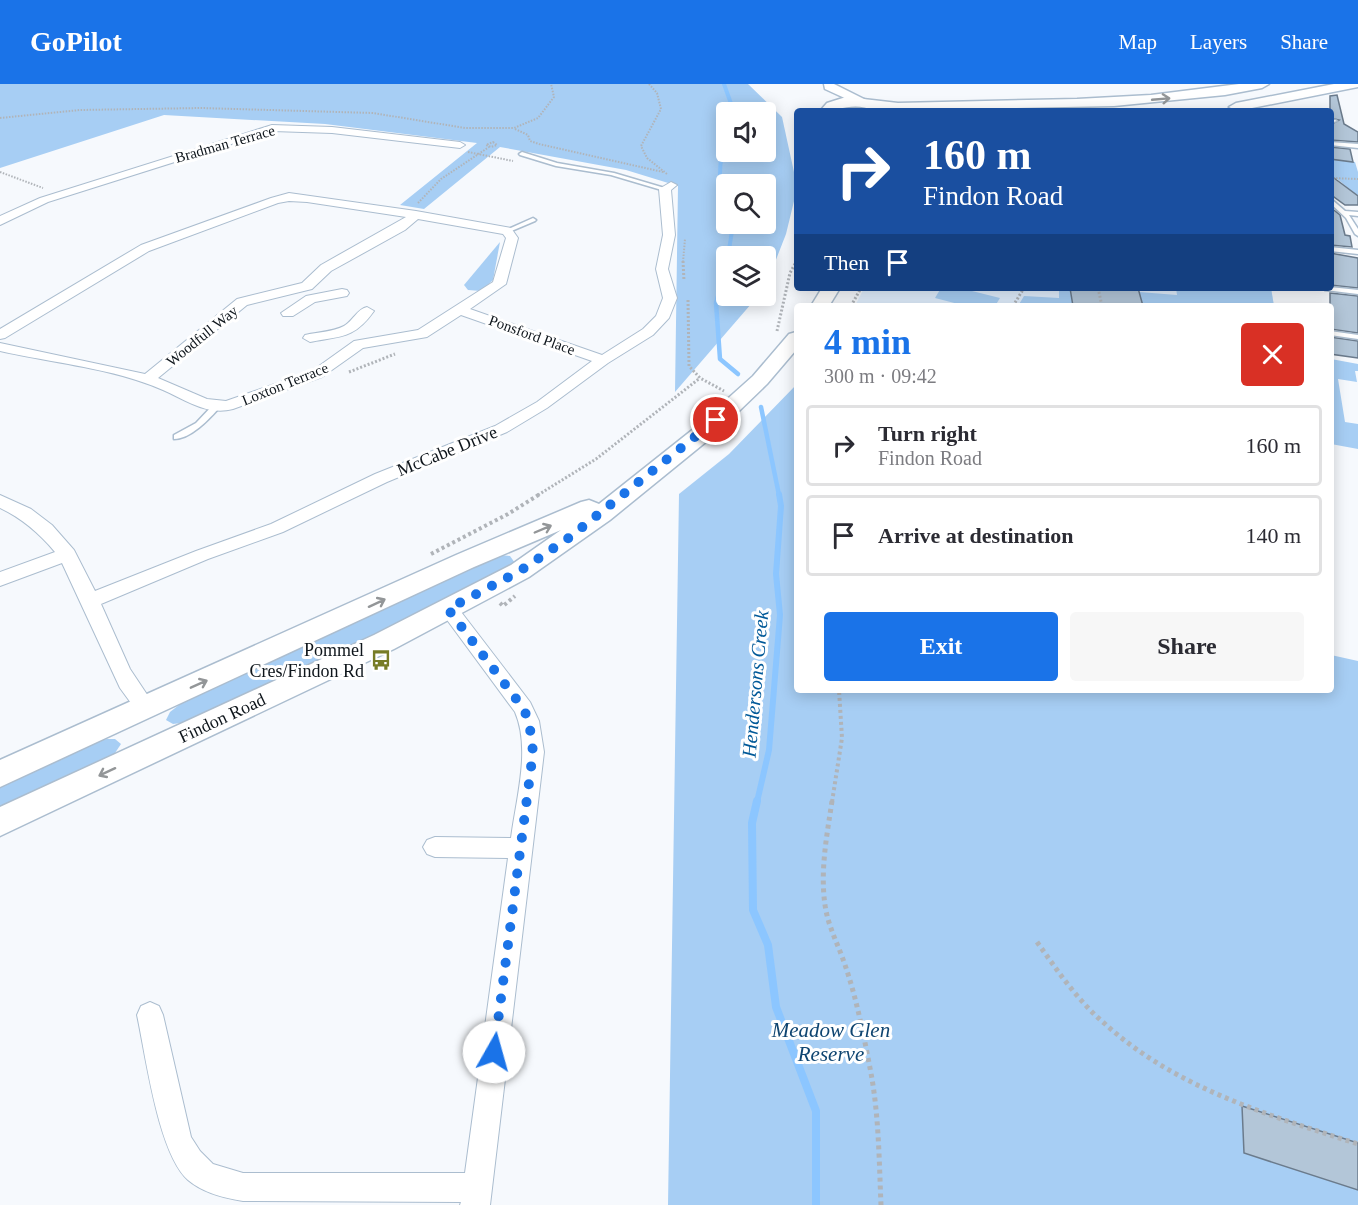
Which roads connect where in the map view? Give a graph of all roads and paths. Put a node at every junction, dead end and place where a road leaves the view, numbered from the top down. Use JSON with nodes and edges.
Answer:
{"nodes":[{"id":1,"x":649,"y":84,"type":"edge"},
{"id":2,"x":1262,"y":84,"type":"edge"},
{"id":3,"x":1355,"y":84,"type":"edge"},
{"id":4,"x":828,"y":85,"type":"edge"},
{"id":5,"x":875,"y":106,"type":"edge"},
{"id":6,"x":831,"y":108,"type":"edge"},
{"id":7,"x":1222,"y":108,"type":"edge"},
{"id":8,"x":658,"y":120,"type":"dead end"},
{"id":9,"x":514,"y":128,"type":"dead end"},
{"id":10,"x":1334,"y":143,"type":"edge"},
{"id":11,"x":1358,"y":146,"type":"edge"},
{"id":12,"x":489,"y":147,"type":"dead end"},
{"id":13,"x":464,"y":149,"type":"joint"},
{"id":14,"x":479,"y":154,"type":"junction"},
{"id":15,"x":522,"y":154,"type":"dead end"},
{"id":16,"x":513,"y":161,"type":"dead end"},
{"id":17,"x":0,"y":172,"type":"edge"},
{"id":18,"x":1334,"y":178,"type":"edge"},
{"id":19,"x":1358,"y":179,"type":"edge"},
{"id":20,"x":667,"y":182,"type":"junction"},
{"id":21,"x":44,"y":188,"type":"dead end"},
{"id":22,"x":1334,"y":203,"type":"edge"},
{"id":23,"x":1334,"y":211,"type":"edge"},
{"id":24,"x":1344,"y":212,"type":"junction"},
{"id":25,"x":1358,"y":214,"type":"edge"},
{"id":26,"x":416,"y":215,"type":"junction"},
{"id":27,"x":533,"y":220,"type":"dead end"},
{"id":28,"x":0,"y":221,"type":"edge"},
{"id":29,"x":507,"y":231,"type":"junction"},
{"id":30,"x":1358,"y":234,"type":"edge"},
{"id":31,"x":1334,"y":249,"type":"edge"},
{"id":32,"x":1358,"y":252,"type":"edge"},
{"id":33,"x":794,"y":266,"type":"edge"},
{"id":34,"x":300,"y":288,"type":"junction"},
{"id":35,"x":1334,"y":289,"type":"edge"},
{"id":36,"x":1358,"y":292,"type":"edge"},
{"id":37,"x":342,"y":293,"type":"dead end"},
{"id":38,"x":311,"y":299,"type":"junction"},
{"id":39,"x":461,"y":310,"type":"junction"},
{"id":40,"x":367,"y":311,"type":"dead end"},
{"id":41,"x":288,"y":313,"type":"dead end"},
{"id":42,"x":346,"y":331,"type":"junction"},
{"id":43,"x":1334,"y":334,"type":"edge"},
{"id":44,"x":0,"y":335,"type":"edge"},
{"id":45,"x":775,"y":335,"type":"dead end"},
{"id":46,"x":1358,"y":337,"type":"edge"},
{"id":47,"x":310,"y":338,"type":"dead end"},
{"id":48,"x":794,"y":340,"type":"edge"},
{"id":49,"x":359,"y":345,"type":"junction"},
{"id":50,"x":0,"y":347,"type":"edge"},
{"id":51,"x":603,"y":360,"type":"junction"},
{"id":52,"x":700,"y":378,"type":"dead end"},
{"id":53,"x":147,"y":380,"type":"junction"},
{"id":54,"x":216,"y":407,"type":"junction"},
{"id":55,"x":177,"y":438,"type":"dead end"},
{"id":56,"x":653,"y":472,"type":"junction"},
{"id":57,"x":0,"y":501,"type":"edge"},
{"id":58,"x":508,"y":514,"type":"dead end"},
{"id":59,"x":489,"y":551,"type":"junction"},
{"id":60,"x":68,"y":554,"type":"junction"},
{"id":61,"x":520,"y":571,"type":"junction"},
{"id":62,"x":0,"y":579,"type":"edge"},
{"id":63,"x":89,"y":601,"type":"junction"},
{"id":64,"x":448,"y":609,"type":"junction"},
{"id":65,"x":839,"y":693,"type":"edge"},
{"id":66,"x":136,"y":712,"type":"junction"},
{"id":67,"x":158,"y":743,"type":"junction"},
{"id":68,"x":0,"y":774,"type":"edge"},
{"id":69,"x":0,"y":822,"type":"edge"},
{"id":70,"x":435,"y":847,"type":"dead end"},
{"id":71,"x":519,"y":848,"type":"junction"},
{"id":72,"x":1037,"y":942,"type":"dead end"},
{"id":73,"x":150,"y":1015,"type":"dead end"},
{"id":74,"x":1358,"y":1144,"type":"edge"},
{"id":75,"x":476,"y":1196,"type":"edge"},
{"id":76,"x":881,"y":1205,"type":"edge"}],
"edges":[{"from":1,"to":8,"type":"path"},
{"from":5,"to":2,"type":"main road","one_way":true},
{"from":3,"to":7,"type":"main road"},
{"from":4,"to":5,"type":"street"},
{"from":4,"to":6,"type":"street"},
{"from":5,"to":6,"type":"main road"},
{"from":9,"to":20,"type":"path"},
{"from":10,"to":11,"type":"lane"},
{"from":12,"to":14,"type":"path"},
{"from":13,"to":14,"type":"path"},
{"from":13,"to":28,"type":"street","name":"Bradman Terrace"},
{"from":14,"to":16,"type":"path"},
{"from":15,"to":20,"type":"lane"},
{"from":17,"to":21,"type":"path"},
{"from":18,"to":19,"type":"path"},
{"from":20,"to":51,"type":"street","name":"McCabe Drive"},
{"from":22,"to":24,"type":"lane"},
{"from":23,"to":24,"type":"lane"},
{"from":24,"to":25,"type":"lane"},
{"from":24,"to":30,"type":"lane"},
{"from":26,"to":29,"type":"street"},
{"from":26,"to":34,"type":"street","name":"Woodfull Way"},
{"from":26,"to":44,"type":"street"},
{"from":27,"to":29,"type":"lane"},
{"from":29,"to":39,"type":"street","name":"Loxton Terrace"},
{"from":31,"to":32,"type":"lane"},
{"from":33,"to":45,"type":"path"},
{"from":34,"to":38,"type":"street"},
{"from":34,"to":53,"type":"street","name":"Woodfull Way"},
{"from":35,"to":36,"type":"lane"},
{"from":37,"to":38,"type":"street"},
{"from":38,"to":41,"type":"street"},
{"from":39,"to":49,"type":"street","name":"Loxton Terrace"},
{"from":39,"to":51,"type":"street","name":"Ponsford Place"},
{"from":40,"to":42,"type":"street"},
{"from":42,"to":47,"type":"street"},
{"from":42,"to":49,"type":"street"},
{"from":43,"to":46,"type":"lane"},
{"from":48,"to":56,"type":"main road"},
{"from":49,"to":54,"type":"street","name":"Loxton Terrace"},
{"from":50,"to":53,"type":"street","name":"Loxton Terrace"},
{"from":51,"to":63,"type":"street","name":"McCabe Drive"},
{"from":52,"to":58,"type":"path"},
{"from":53,"to":54,"type":"street","name":"Loxton Terrace"},
{"from":54,"to":55,"type":"lane"},
{"from":59,"to":56,"type":"main road","one_way":true},
{"from":56,"to":61,"type":"main road"},
{"from":57,"to":60,"type":"street"},
{"from":59,"to":61,"type":"main road"},
{"from":66,"to":59,"type":"main road","one_way":true},
{"from":60,"to":62,"type":"street"},
{"from":60,"to":63,"type":"street"},
{"from":61,"to":64,"type":"main road"},
{"from":63,"to":66,"type":"street"},
{"from":64,"to":67,"type":"main road","name":"Findon Road"},
{"from":64,"to":71,"type":"street"},
{"from":65,"to":76,"type":"path"},
{"from":66,"to":67,"type":"main road"},
{"from":66,"to":68,"type":"main road"},
{"from":67,"to":69,"type":"main road","name":"Findon Road","one_way":true},
{"from":70,"to":71,"type":"street"},
{"from":71,"to":75,"type":"street"},
{"from":72,"to":74,"type":"path"},
{"from":73,"to":75,"type":"street"}]}
